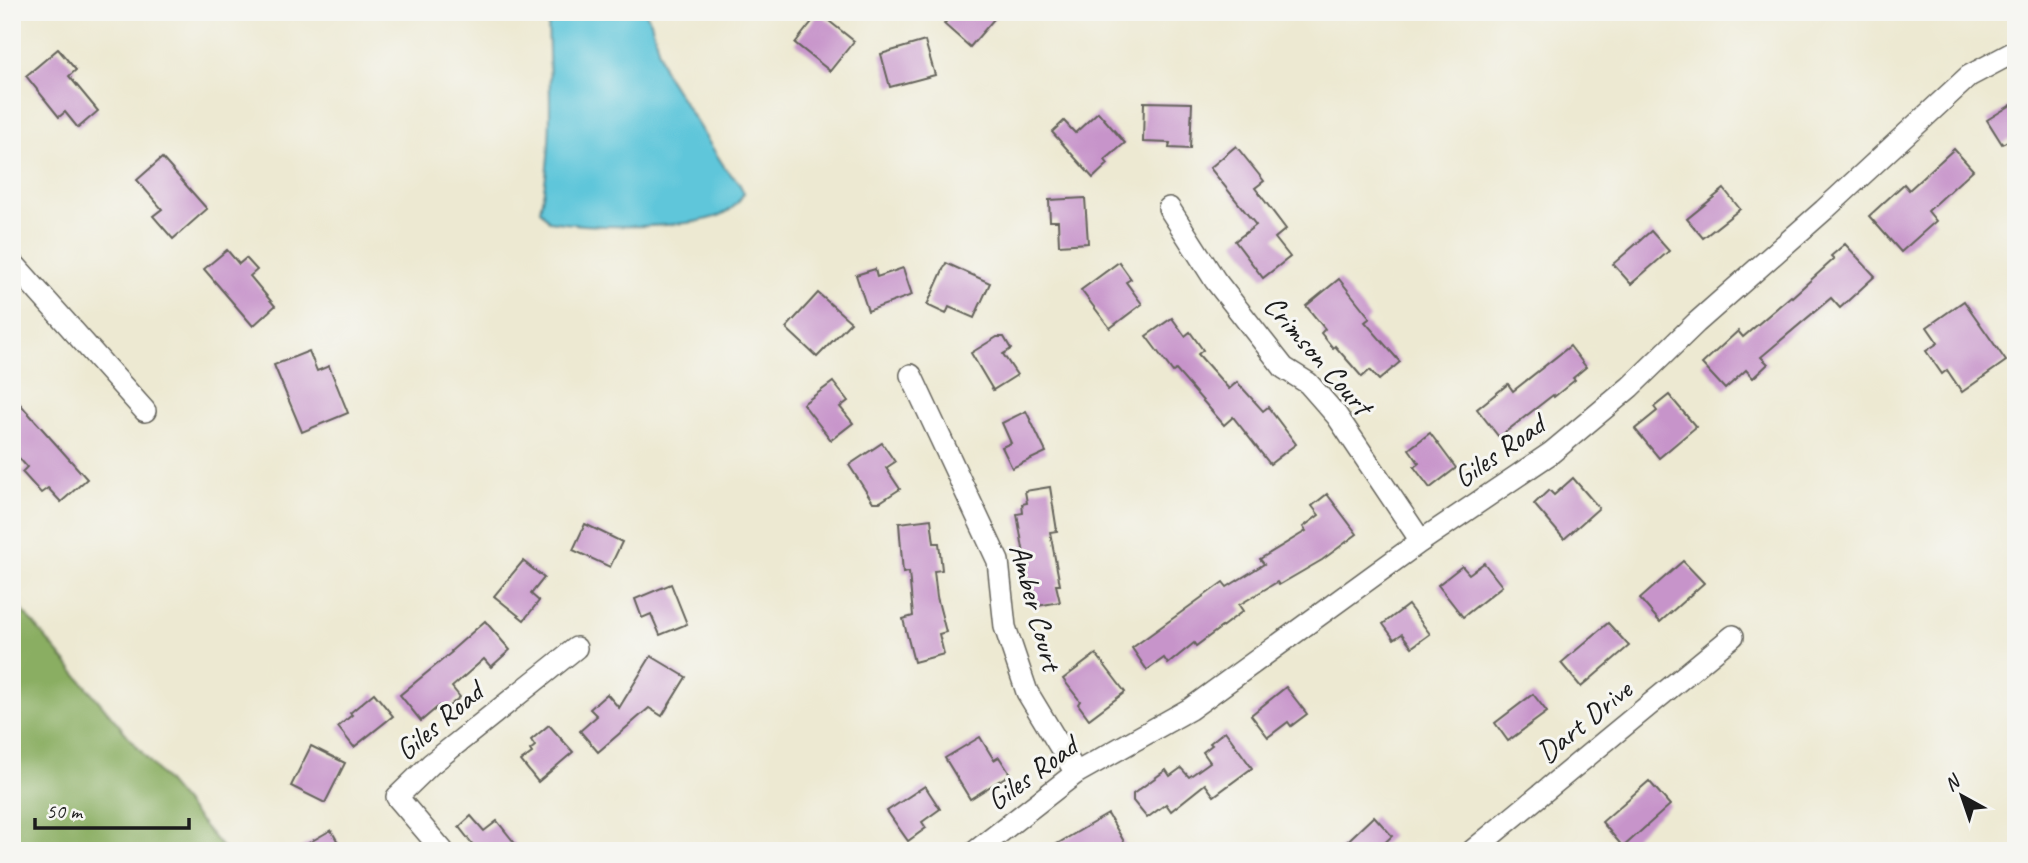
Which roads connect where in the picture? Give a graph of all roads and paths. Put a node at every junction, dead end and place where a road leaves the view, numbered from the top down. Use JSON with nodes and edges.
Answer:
{"nodes":[{"id":1,"x":2016,"y":51,"type":"edge"},
{"id":2,"x":1169,"y":208,"type":"dead end"},
{"id":3,"x":12,"y":261,"type":"edge"},
{"id":4,"x":911,"y":375,"type":"dead end"},
{"id":5,"x":145,"y":411,"type":"dead end"},
{"id":6,"x":1422,"y":541,"type":"junction"},
{"id":7,"x":1733,"y":636,"type":"dead end"},
{"id":8,"x":576,"y":649,"type":"dead end"},
{"id":9,"x":1076,"y":773,"type":"junction"},
{"id":10,"x":443,"y":851,"type":"edge"},
{"id":11,"x":976,"y":851,"type":"edge"},
{"id":12,"x":1472,"y":851,"type":"edge"}],
"edges":[{"from":1,"to":6,"type":"street","name":"Giles Road"},
{"from":2,"to":6,"type":"street","name":"Crimson Court"},
{"from":3,"to":5,"type":"street"},
{"from":4,"to":9,"type":"street","name":"Amber Court"},
{"from":6,"to":9,"type":"street","name":"Giles Road"},
{"from":7,"to":12,"type":"street","name":"Dart Drive"},
{"from":8,"to":10,"type":"street","name":"Giles Road"},
{"from":9,"to":11,"type":"street","name":"Giles Road"}]}
